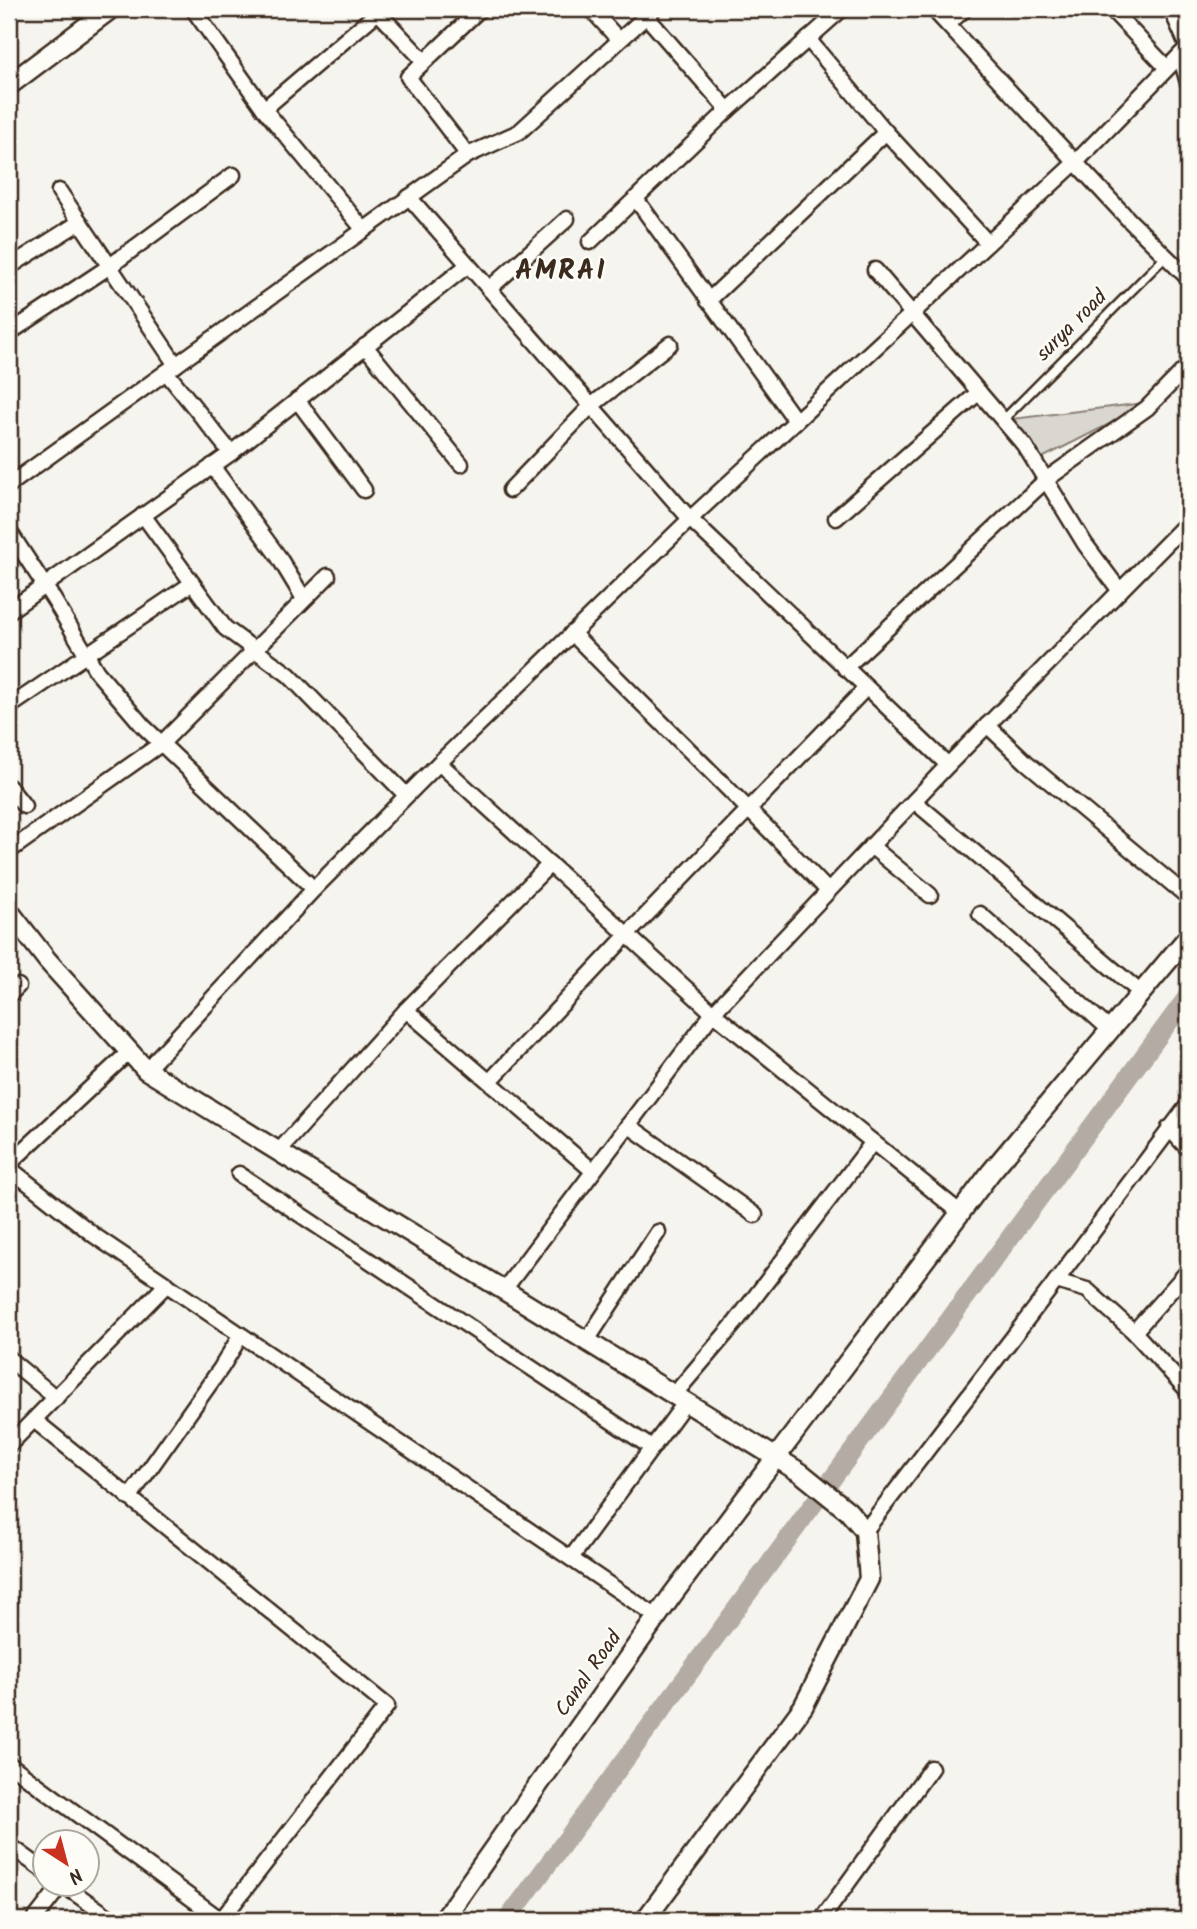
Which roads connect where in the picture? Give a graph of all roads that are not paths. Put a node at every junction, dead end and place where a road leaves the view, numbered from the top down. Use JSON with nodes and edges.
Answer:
{"nodes":[{"id":1,"x":110,"y":9,"type":"edge"},
{"id":2,"x":194,"y":9,"type":"edge"},
{"id":3,"x":481,"y":9,"type":"edge"},
{"id":4,"x":591,"y":9,"type":"edge"},
{"id":5,"x":842,"y":9,"type":"edge"},
{"id":6,"x":933,"y":9,"type":"edge"},
{"id":7,"x":965,"y":9,"type":"edge"},
{"id":8,"x":1111,"y":9,"type":"edge"},
{"id":9,"x":1171,"y":9,"type":"edge"},
{"id":10,"x":377,"y":10,"type":"edge"},
{"id":11,"x":650,"y":13,"type":"edge"},
{"id":12,"x":948,"y":24,"type":"junction"},
{"id":13,"x":808,"y":39,"type":"junction"},
{"id":14,"x":620,"y":40,"type":"junction"},
{"id":15,"x":1185,"y":50,"type":"edge"},
{"id":16,"x":424,"y":61,"type":"junction"},
{"id":17,"x":1167,"y":68,"type":"junction"},
{"id":18,"x":1188,"y":83,"type":"edge"},
{"id":19,"x":9,"y":85,"type":"edge"},
{"id":20,"x":264,"y":109,"type":"junction"},
{"id":21,"x":728,"y":110,"type":"junction"},
{"id":22,"x":886,"y":132,"type":"junction"},
{"id":23,"x":468,"y":155,"type":"junction"},
{"id":24,"x":1077,"y":161,"type":"junction"},
{"id":25,"x":233,"y":175,"type":"dead end"},
{"id":26,"x":59,"y":191,"type":"dead end"},
{"id":27,"x":409,"y":197,"type":"junction"},
{"id":28,"x":636,"y":199,"type":"junction"},
{"id":29,"x":567,"y":219,"type":"dead end"},
{"id":30,"x":80,"y":222,"type":"junction"},
{"id":31,"x":363,"y":230,"type":"junction"},
{"id":32,"x":590,"y":242,"type":"dead end"},
{"id":33,"x":988,"y":243,"type":"junction"},
{"id":34,"x":1166,"y":256,"type":"junction"},
{"id":35,"x":468,"y":265,"type":"junction"},
{"id":36,"x":110,"y":266,"type":"junction"},
{"id":37,"x":9,"y":267,"type":"edge"},
{"id":38,"x":875,"y":270,"type":"dead end"},
{"id":39,"x":1188,"y":278,"type":"edge"},
{"id":40,"x":489,"y":289,"type":"junction"},
{"id":41,"x":708,"y":302,"type":"junction"},
{"id":42,"x":913,"y":313,"type":"junction"},
{"id":43,"x":9,"y":333,"type":"edge"},
{"id":44,"x":670,"y":344,"type":"dead end"},
{"id":45,"x":365,"y":346,"type":"junction"},
{"id":46,"x":1188,"y":366,"type":"edge"},
{"id":47,"x":171,"y":368,"type":"junction"},
{"id":48,"x":979,"y":392,"type":"junction"},
{"id":49,"x":297,"y":400,"type":"junction"},
{"id":50,"x":591,"y":406,"type":"junction"},
{"id":51,"x":1003,"y":420,"type":"junction"},
{"id":52,"x":796,"y":421,"type":"junction"},
{"id":53,"x":231,"y":453,"type":"junction"},
{"id":54,"x":461,"y":464,"type":"dead end"},
{"id":55,"x":212,"y":466,"type":"junction"},
{"id":56,"x":1046,"y":479,"type":"junction"},
{"id":57,"x":9,"y":485,"type":"edge"},
{"id":58,"x":365,"y":490,"type":"dead end"},
{"id":59,"x":510,"y":490,"type":"dead end"},
{"id":60,"x":143,"y":515,"type":"junction"},
{"id":61,"x":836,"y":518,"type":"dead end"},
{"id":62,"x":690,"y":519,"type":"junction"},
{"id":63,"x":1188,"y":522,"type":"edge"},
{"id":64,"x":9,"y":531,"type":"edge"},
{"id":65,"x":328,"y":576,"type":"dead end"},
{"id":66,"x":191,"y":584,"type":"junction"},
{"id":67,"x":45,"y":586,"type":"junction"},
{"id":68,"x":1120,"y":591,"type":"junction"},
{"id":69,"x":304,"y":599,"type":"junction"},
{"id":70,"x":9,"y":611,"type":"edge"},
{"id":71,"x":572,"y":633,"type":"junction"},
{"id":72,"x":252,"y":650,"type":"junction"},
{"id":73,"x":87,"y":655,"type":"junction"},
{"id":74,"x":845,"y":668,"type":"junction"},
{"id":75,"x":866,"y":688,"type":"junction"},
{"id":76,"x":9,"y":707,"type":"edge"},
{"id":77,"x":987,"y":725,"type":"junction"},
{"id":78,"x":162,"y":743,"type":"junction"},
{"id":79,"x":439,"y":763,"type":"junction"},
{"id":80,"x":947,"y":765,"type":"junction"},
{"id":81,"x":9,"y":787,"type":"edge"},
{"id":82,"x":407,"y":795,"type":"junction"},
{"id":83,"x":914,"y":801,"type":"junction"},
{"id":84,"x":24,"y":806,"type":"dead end"},
{"id":85,"x":750,"y":808,"type":"junction"},
{"id":86,"x":872,"y":846,"type":"junction"},
{"id":87,"x":9,"y":851,"type":"edge"},
{"id":88,"x":550,"y":864,"type":"junction"},
{"id":89,"x":314,"y":889,"type":"junction"},
{"id":90,"x":828,"y":891,"type":"junction"},
{"id":91,"x":930,"y":895,"type":"dead end"},
{"id":92,"x":1188,"y":897,"type":"edge"},
{"id":93,"x":9,"y":911,"type":"edge"},
{"id":94,"x":980,"y":914,"type":"dead end"},
{"id":95,"x":627,"y":935,"type":"junction"},
{"id":96,"x":1188,"y":937,"type":"edge"},
{"id":97,"x":1141,"y":993,"type":"junction"},
{"id":98,"x":406,"y":1010,"type":"junction"},
{"id":99,"x":713,"y":1013,"type":"junction"},
{"id":100,"x":1109,"y":1030,"type":"junction"},
{"id":101,"x":129,"y":1052,"type":"junction"},
{"id":102,"x":146,"y":1070,"type":"junction"},
{"id":103,"x":490,"y":1081,"type":"junction"},
{"id":104,"x":1188,"y":1105,"type":"edge"},
{"id":105,"x":628,"y":1125,"type":"junction"},
{"id":106,"x":1169,"y":1128,"type":"junction"},
{"id":107,"x":873,"y":1142,"type":"junction"},
{"id":108,"x":1188,"y":1149,"type":"edge"},
{"id":109,"x":278,"y":1152,"type":"junction"},
{"id":110,"x":9,"y":1166,"type":"edge"},
{"id":111,"x":593,"y":1171,"type":"junction"},
{"id":112,"x":239,"y":1174,"type":"dead end"},
{"id":113,"x":962,"y":1213,"type":"junction"},
{"id":114,"x":755,"y":1215,"type":"dead end"},
{"id":115,"x":658,"y":1232,"type":"dead end"},
{"id":116,"x":1188,"y":1272,"type":"edge"},
{"id":117,"x":1056,"y":1281,"type":"junction"},
{"id":118,"x":167,"y":1284,"type":"junction"},
{"id":119,"x":503,"y":1291,"type":"junction"},
{"id":120,"x":1134,"y":1332,"type":"junction"},
{"id":121,"x":241,"y":1335,"type":"junction"},
{"id":122,"x":586,"y":1342,"type":"junction"},
{"id":123,"x":9,"y":1359,"type":"edge"},
{"id":124,"x":1188,"y":1391,"type":"edge"},
{"id":125,"x":56,"y":1398,"type":"junction"},
{"id":126,"x":679,"y":1400,"type":"junction"},
{"id":127,"x":34,"y":1420,"type":"junction"},
{"id":128,"x":9,"y":1445,"type":"edge"},
{"id":129,"x":652,"y":1448,"type":"junction"},
{"id":130,"x":776,"y":1457,"type":"junction"},
{"id":131,"x":129,"y":1498,"type":"junction"},
{"id":132,"x":866,"y":1531,"type":"junction"},
{"id":133,"x":571,"y":1558,"type":"junction"},
{"id":134,"x":657,"y":1617,"type":"junction"},
{"id":135,"x":9,"y":1764,"type":"edge"},
{"id":136,"x":931,"y":1768,"type":"dead end"},
{"id":137,"x":9,"y":1845,"type":"edge"},
{"id":138,"x":32,"y":1861,"type":"edge"},
{"id":139,"x":34,"y":1920,"type":"edge"},
{"id":140,"x":113,"y":1920,"type":"edge"},
{"id":141,"x":443,"y":1920,"type":"edge"},
{"id":142,"x":645,"y":1920,"type":"edge"},
{"id":143,"x":821,"y":1920,"type":"edge"}],
"edges":[{"from":1,"to":19,"type":"main road"},
{"from":2,"to":20,"type":"street"},
{"from":3,"to":16,"type":"street"},
{"from":4,"to":14,"type":"street"},
{"from":5,"to":13,"type":"street"},
{"from":6,"to":12,"type":"street"},
{"from":7,"to":12,"type":"street"},
{"from":8,"to":17,"type":"street"},
{"from":9,"to":15,"type":"street"},
{"from":10,"to":16,"type":"street"},
{"from":10,"to":20,"type":"street"},
{"from":11,"to":14,"type":"street"},
{"from":11,"to":21,"type":"street"},
{"from":12,"to":24,"type":"street"},
{"from":13,"to":21,"type":"street"},
{"from":13,"to":22,"type":"street"},
{"from":14,"to":23,"type":"street"},
{"from":15,"to":17,"type":"street"},
{"from":15,"to":18,"type":"street"},
{"from":16,"to":23,"type":"street"},
{"from":17,"to":24,"type":"street"},
{"from":20,"to":31,"type":"street"},
{"from":21,"to":28,"type":"street"},
{"from":22,"to":33,"type":"street"},
{"from":22,"to":41,"type":"street"},
{"from":23,"to":27,"type":"street"},
{"from":24,"to":33,"type":"street"},
{"from":24,"to":34,"type":"street"},
{"from":25,"to":36,"type":"street"},
{"from":26,"to":30,"type":"street"},
{"from":27,"to":31,"type":"street"},
{"from":27,"to":35,"type":"street"},
{"from":28,"to":32,"type":"street"},
{"from":28,"to":41,"type":"street"},
{"from":29,"to":40,"type":"street"},
{"from":30,"to":36,"type":"street"},
{"from":30,"to":37,"type":"street"},
{"from":31,"to":47,"type":"street"},
{"from":33,"to":42,"type":"street"},
{"from":34,"to":39,"type":"street"},
{"from":34,"to":51,"type":"lane","name":"surya road"},
{"from":35,"to":40,"type":"street"},
{"from":35,"to":45,"type":"street"},
{"from":36,"to":43,"type":"street"},
{"from":36,"to":47,"type":"street"},
{"from":38,"to":42,"type":"street"},
{"from":40,"to":50,"type":"street"},
{"from":41,"to":52,"type":"street"},
{"from":42,"to":48,"type":"street"},
{"from":42,"to":52,"type":"street"},
{"from":44,"to":50,"type":"street"},
{"from":45,"to":49,"type":"street"},
{"from":45,"to":54,"type":"street"},
{"from":46,"to":56,"type":"street"},
{"from":47,"to":53,"type":"street"},
{"from":47,"to":57,"type":"street"},
{"from":48,"to":51,"type":"street"},
{"from":48,"to":61,"type":"street"},
{"from":49,"to":53,"type":"street"},
{"from":49,"to":58,"type":"street"},
{"from":50,"to":59,"type":"street"},
{"from":50,"to":62,"type":"street"},
{"from":51,"to":56,"type":"street"},
{"from":52,"to":62,"type":"street"},
{"from":53,"to":55,"type":"street"},
{"from":55,"to":60,"type":"street"},
{"from":55,"to":69,"type":"street"},
{"from":56,"to":68,"type":"street"},
{"from":56,"to":74,"type":"street"},
{"from":60,"to":66,"type":"street"},
{"from":60,"to":67,"type":"street"},
{"from":62,"to":71,"type":"street"},
{"from":62,"to":74,"type":"street"},
{"from":63,"to":68,"type":"street"},
{"from":64,"to":67,"type":"street"},
{"from":65,"to":69,"type":"street"},
{"from":66,"to":72,"type":"street"},
{"from":66,"to":73,"type":"street"},
{"from":67,"to":70,"type":"street"},
{"from":67,"to":73,"type":"street"},
{"from":68,"to":77,"type":"street"},
{"from":69,"to":72,"type":"street"},
{"from":71,"to":79,"type":"street"},
{"from":71,"to":85,"type":"street"},
{"from":72,"to":78,"type":"street"},
{"from":72,"to":82,"type":"street"},
{"from":73,"to":76,"type":"street"},
{"from":73,"to":78,"type":"street"},
{"from":74,"to":75,"type":"street"},
{"from":75,"to":80,"type":"street"},
{"from":75,"to":85,"type":"street"},
{"from":77,"to":80,"type":"street"},
{"from":77,"to":92,"type":"street"},
{"from":78,"to":87,"type":"street"},
{"from":78,"to":89,"type":"street"},
{"from":79,"to":82,"type":"street"},
{"from":79,"to":88,"type":"street"},
{"from":80,"to":83,"type":"street"},
{"from":81,"to":84,"type":"street"},
{"from":82,"to":89,"type":"street"},
{"from":83,"to":86,"type":"street"},
{"from":83,"to":97,"type":"street"},
{"from":85,"to":90,"type":"street"},
{"from":85,"to":95,"type":"street"},
{"from":86,"to":90,"type":"street"},
{"from":86,"to":91,"type":"street"},
{"from":88,"to":95,"type":"street"},
{"from":88,"to":98,"type":"street"},
{"from":89,"to":102,"type":"street"},
{"from":90,"to":99,"type":"street"},
{"from":93,"to":101,"type":"street"},
{"from":94,"to":100,"type":"street"},
{"from":95,"to":99,"type":"street"},
{"from":95,"to":103,"type":"street"},
{"from":96,"to":97,"type":"street","name":"Canal Road"},
{"from":97,"to":100,"type":"street","name":"Canal Road"},
{"from":98,"to":103,"type":"street"},
{"from":98,"to":109,"type":"street"},
{"from":99,"to":105,"type":"street"},
{"from":99,"to":107,"type":"street"},
{"from":100,"to":113,"type":"street","name":"Canal Road"},
{"from":101,"to":102,"type":"street"},
{"from":101,"to":110,"type":"street"},
{"from":102,"to":109,"type":"street"},
{"from":103,"to":111,"type":"street"},
{"from":104,"to":106,"type":"street"},
{"from":105,"to":111,"type":"street"},
{"from":105,"to":114,"type":"street"},
{"from":106,"to":108,"type":"street"},
{"from":106,"to":117,"type":"street"},
{"from":107,"to":113,"type":"street"},
{"from":107,"to":126,"type":"street"},
{"from":109,"to":119,"type":"street"},
{"from":110,"to":118,"type":"street"},
{"from":111,"to":119,"type":"street"},
{"from":112,"to":129,"type":"street"},
{"from":113,"to":130,"type":"street","name":"Canal Road"},
{"from":115,"to":122,"type":"street"},
{"from":116,"to":120,"type":"street"},
{"from":117,"to":120,"type":"street"},
{"from":117,"to":132,"type":"street"},
{"from":118,"to":121,"type":"street"},
{"from":118,"to":125,"type":"street"},
{"from":119,"to":122,"type":"street"},
{"from":120,"to":124,"type":"street"},
{"from":121,"to":131,"type":"street"},
{"from":121,"to":133,"type":"street"},
{"from":122,"to":126,"type":"street"},
{"from":123,"to":125,"type":"street"},
{"from":125,"to":127,"type":"street"},
{"from":126,"to":129,"type":"street"},
{"from":126,"to":130,"type":"street"},
{"from":127,"to":128,"type":"street"},
{"from":127,"to":131,"type":"street"},
{"from":129,"to":133,"type":"street"},
{"from":130,"to":132,"type":"street"},
{"from":130,"to":134,"type":"street","name":"Canal Road"},
{"from":131,"to":135,"type":"street"},
{"from":132,"to":142,"type":"street"},
{"from":133,"to":134,"type":"street"},
{"from":134,"to":141,"type":"street","name":"Canal Road"},
{"from":136,"to":143,"type":"street"},
{"from":137,"to":138,"type":"street"},
{"from":139,"to":140,"type":"street"}]}
